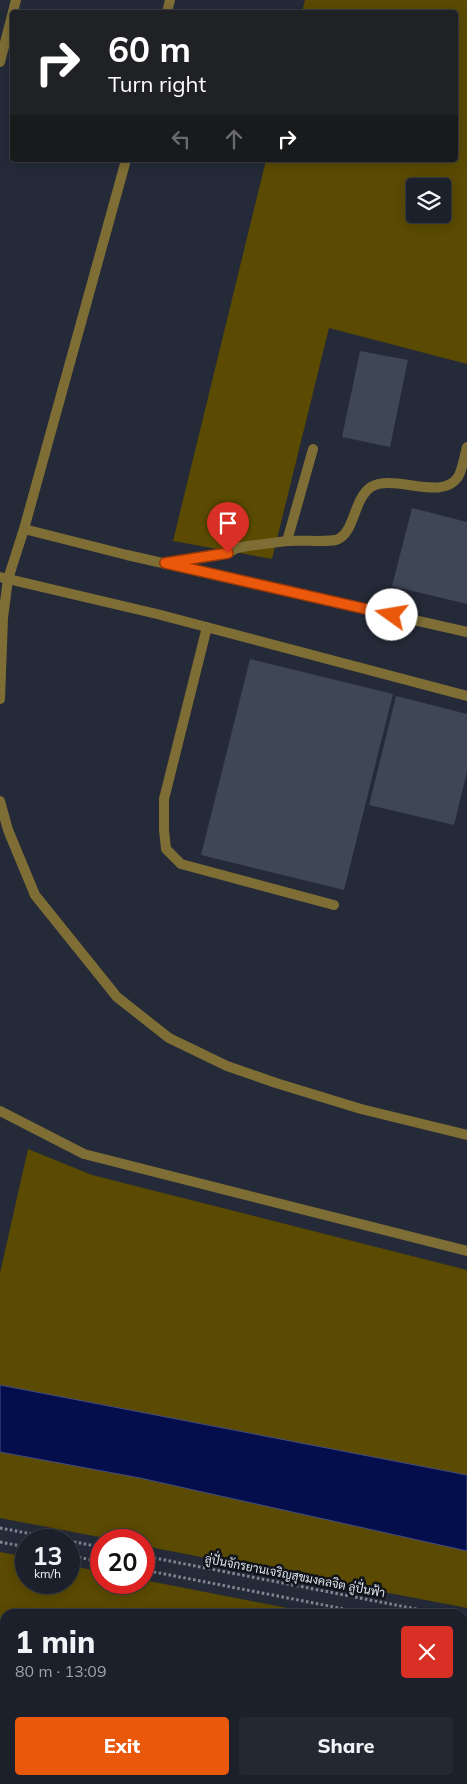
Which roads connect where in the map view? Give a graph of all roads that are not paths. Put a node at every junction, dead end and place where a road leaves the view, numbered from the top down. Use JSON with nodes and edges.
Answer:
{"nodes":[{"id":1,"x":10,"y":23,"type":"edge"},
{"id":2,"x":0,"y":62,"type":"edge"},
{"id":3,"x":125,"y":162,"type":"edge"},
{"id":4,"x":467,"y":447,"type":"edge"},
{"id":5,"x":313,"y":449,"type":"dead end"},
{"id":6,"x":24,"y":529,"type":"junction"},
{"id":7,"x":287,"y":541,"type":"junction"},
{"id":8,"x":165,"y":563,"type":"junction"},
{"id":9,"x":4,"y":578,"type":"edge"},
{"id":10,"x":207,"y":627,"type":"junction"},
{"id":11,"x":467,"y":632,"type":"edge"},
{"id":12,"x":467,"y":696,"type":"edge"},
{"id":13,"x":0,"y":699,"type":"edge"},
{"id":14,"x":0,"y":801,"type":"edge"},
{"id":15,"x":334,"y":905,"type":"dead end"},
{"id":16,"x":0,"y":1111,"type":"edge"},
{"id":17,"x":467,"y":1135,"type":"edge"},
{"id":18,"x":467,"y":1251,"type":"edge"}],
"edges":[{"from":1,"to":2,"type":"lane"},
{"from":3,"to":6,"type":"lane"},
{"from":4,"to":7,"type":"lane"},
{"from":5,"to":7,"type":"lane"},
{"from":6,"to":8,"type":"lane"},
{"from":6,"to":9,"type":"lane"},
{"from":7,"to":8,"type":"lane"},
{"from":8,"to":11,"type":"lane"},
{"from":9,"to":10,"type":"lane"},
{"from":9,"to":13,"type":"lane"},
{"from":10,"to":12,"type":"lane"},
{"from":10,"to":15,"type":"lane"},
{"from":14,"to":17,"type":"lane"},
{"from":16,"to":18,"type":"lane"}]}
